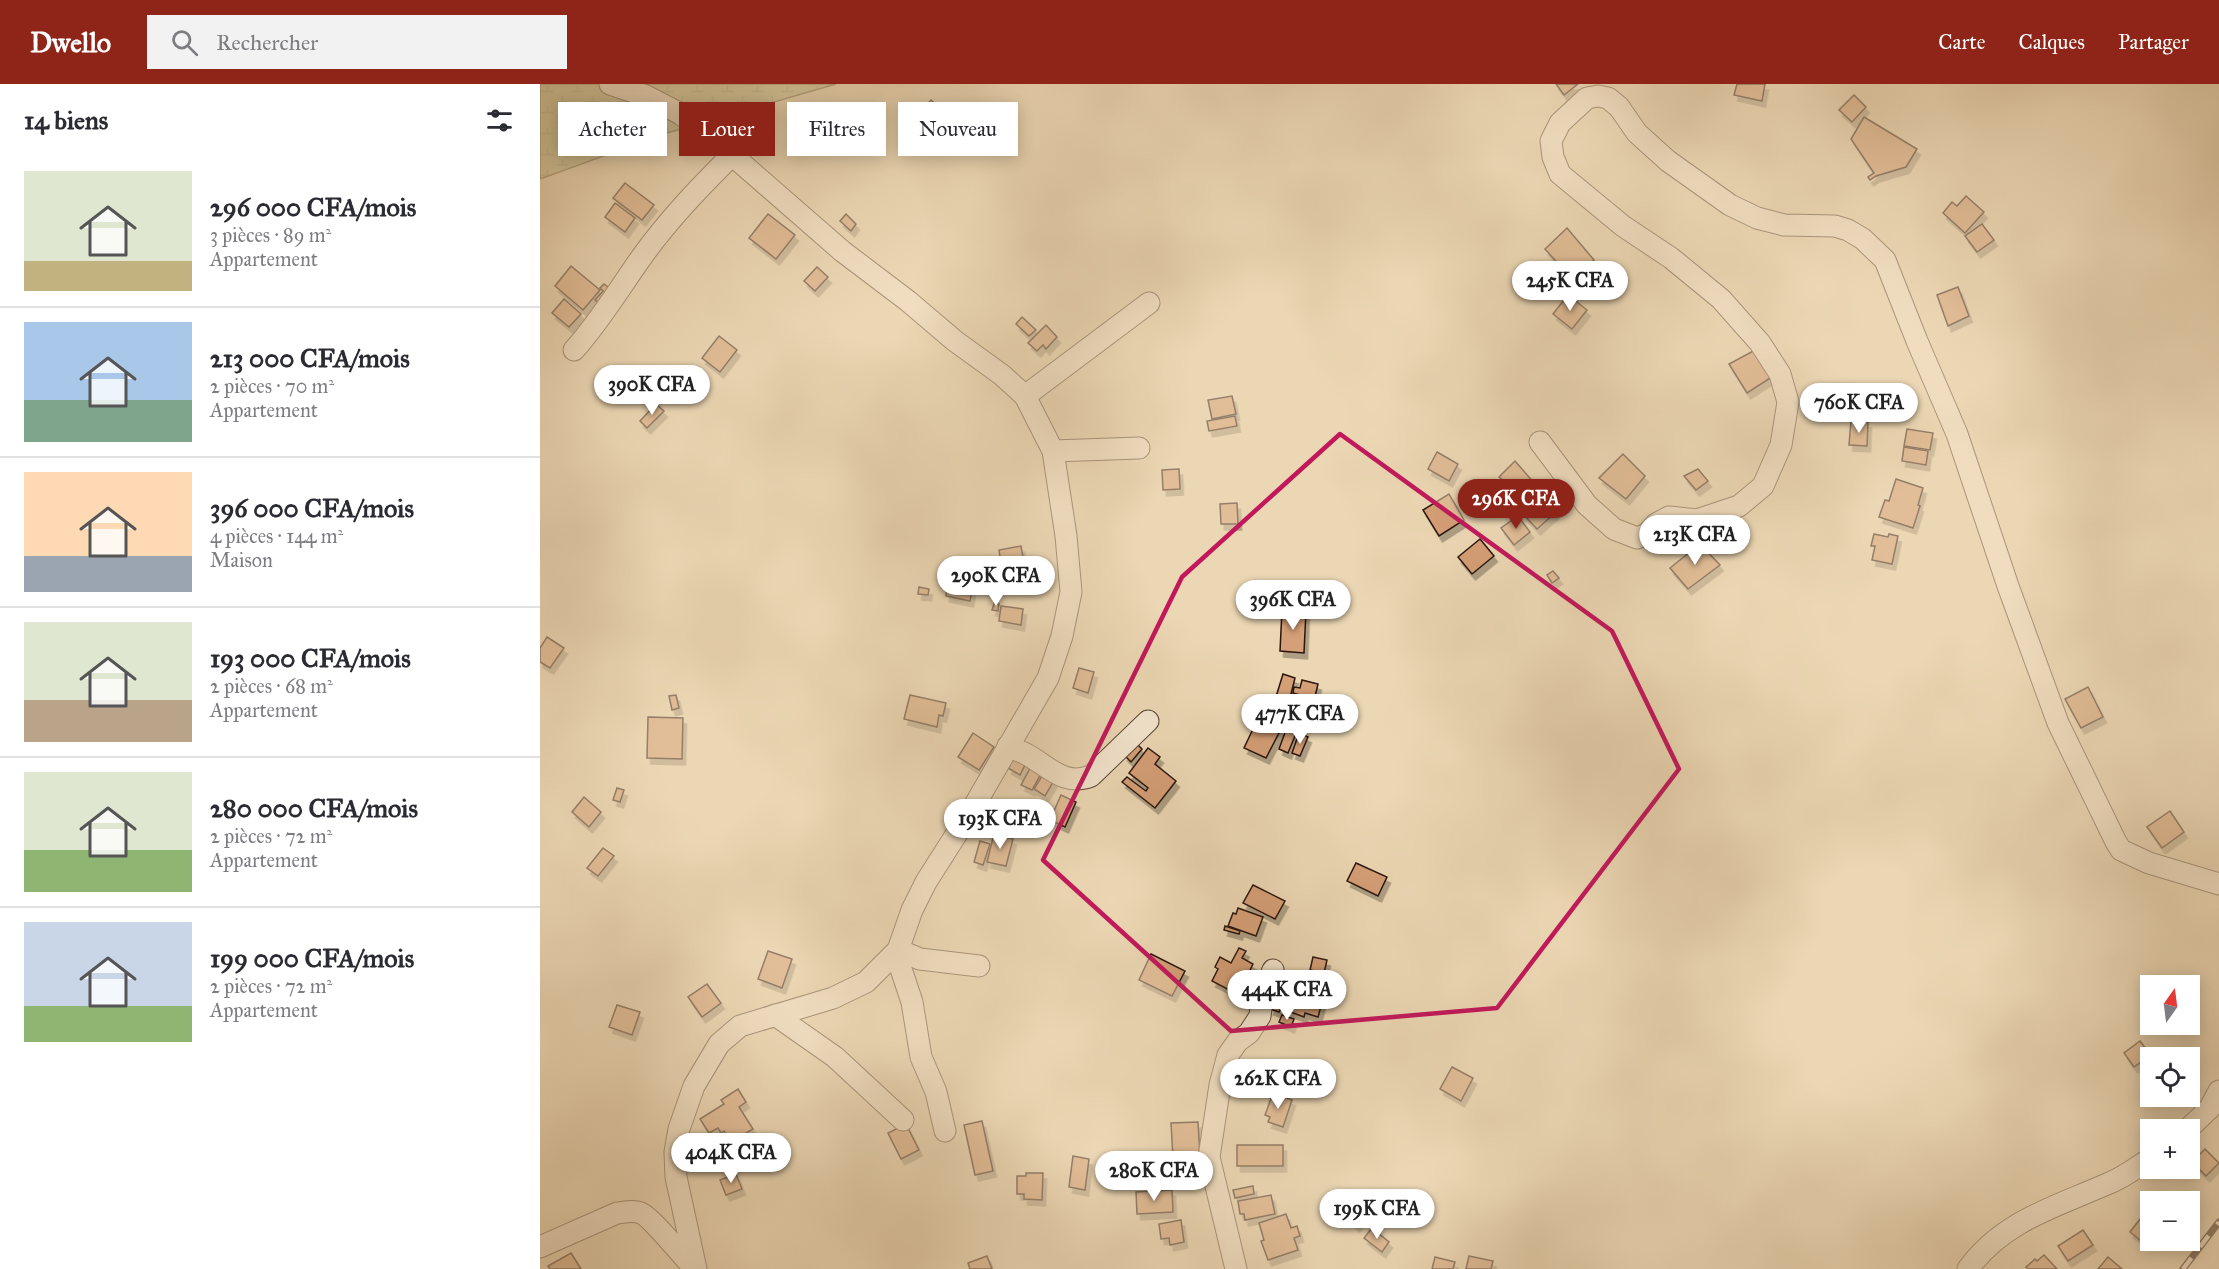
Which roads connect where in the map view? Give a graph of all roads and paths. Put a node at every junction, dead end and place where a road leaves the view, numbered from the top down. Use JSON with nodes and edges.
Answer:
{"nodes":[{"id":1,"x":610,"y":84,"type":"edge"},
{"id":2,"x":635,"y":88,"type":"edge"},
{"id":3,"x":679,"y":113,"type":"edge"},
{"id":4,"x":730,"y":156,"type":"edge"},
{"id":5,"x":734,"y":156,"type":"edge"},
{"id":6,"x":1149,"y":303,"type":"dead end"},
{"id":7,"x":574,"y":350,"type":"dead end"},
{"id":8,"x":1024,"y":396,"type":"junction"},
{"id":9,"x":1539,"y":442,"type":"dead end"},
{"id":10,"x":1139,"y":448,"type":"dead end"},
{"id":11,"x":1053,"y":450,"type":"junction"},
{"id":12,"x":1148,"y":721,"type":"dead end"},
{"id":13,"x":1008,"y":747,"type":"junction"},
{"id":14,"x":2219,"y":884,"type":"edge"},
{"id":15,"x":895,"y":953,"type":"junction"},
{"id":16,"x":979,"y":966,"type":"dead end"},
{"id":17,"x":1273,"y":970,"type":"dead end"},
{"id":18,"x":775,"y":1015,"type":"junction"},
{"id":19,"x":2219,"y":1091,"type":"edge"},
{"id":20,"x":2198,"y":1119,"type":"edge"},
{"id":21,"x":903,"y":1120,"type":"dead end"},
{"id":22,"x":945,"y":1131,"type":"dead end"},
{"id":23,"x":2140,"y":1165,"type":"edge"},
{"id":24,"x":540,"y":1247,"type":"edge"},
{"id":25,"x":695,"y":1269,"type":"edge"},
{"id":26,"x":1236,"y":1269,"type":"edge"},
{"id":27,"x":1968,"y":1269,"type":"edge"}],
"edges":[{"from":1,"to":2,"type":"street"},
{"from":2,"to":3,"type":"street"},
{"from":4,"to":7,"type":"street"},
{"from":5,"to":8,"type":"street"},
{"from":6,"to":8,"type":"street"},
{"from":8,"to":11,"type":"street"},
{"from":9,"to":14,"type":"street"},
{"from":10,"to":11,"type":"street"},
{"from":11,"to":13,"type":"street"},
{"from":12,"to":13,"type":"street"},
{"from":13,"to":15,"type":"street"},
{"from":15,"to":16,"type":"street"},
{"from":15,"to":18,"type":"street"},
{"from":15,"to":22,"type":"street"},
{"from":17,"to":26,"type":"street"},
{"from":18,"to":21,"type":"street"},
{"from":18,"to":25,"type":"street"},
{"from":19,"to":20,"type":"street"},
{"from":23,"to":27,"type":"street"},
{"from":24,"to":25,"type":"street"}]}
